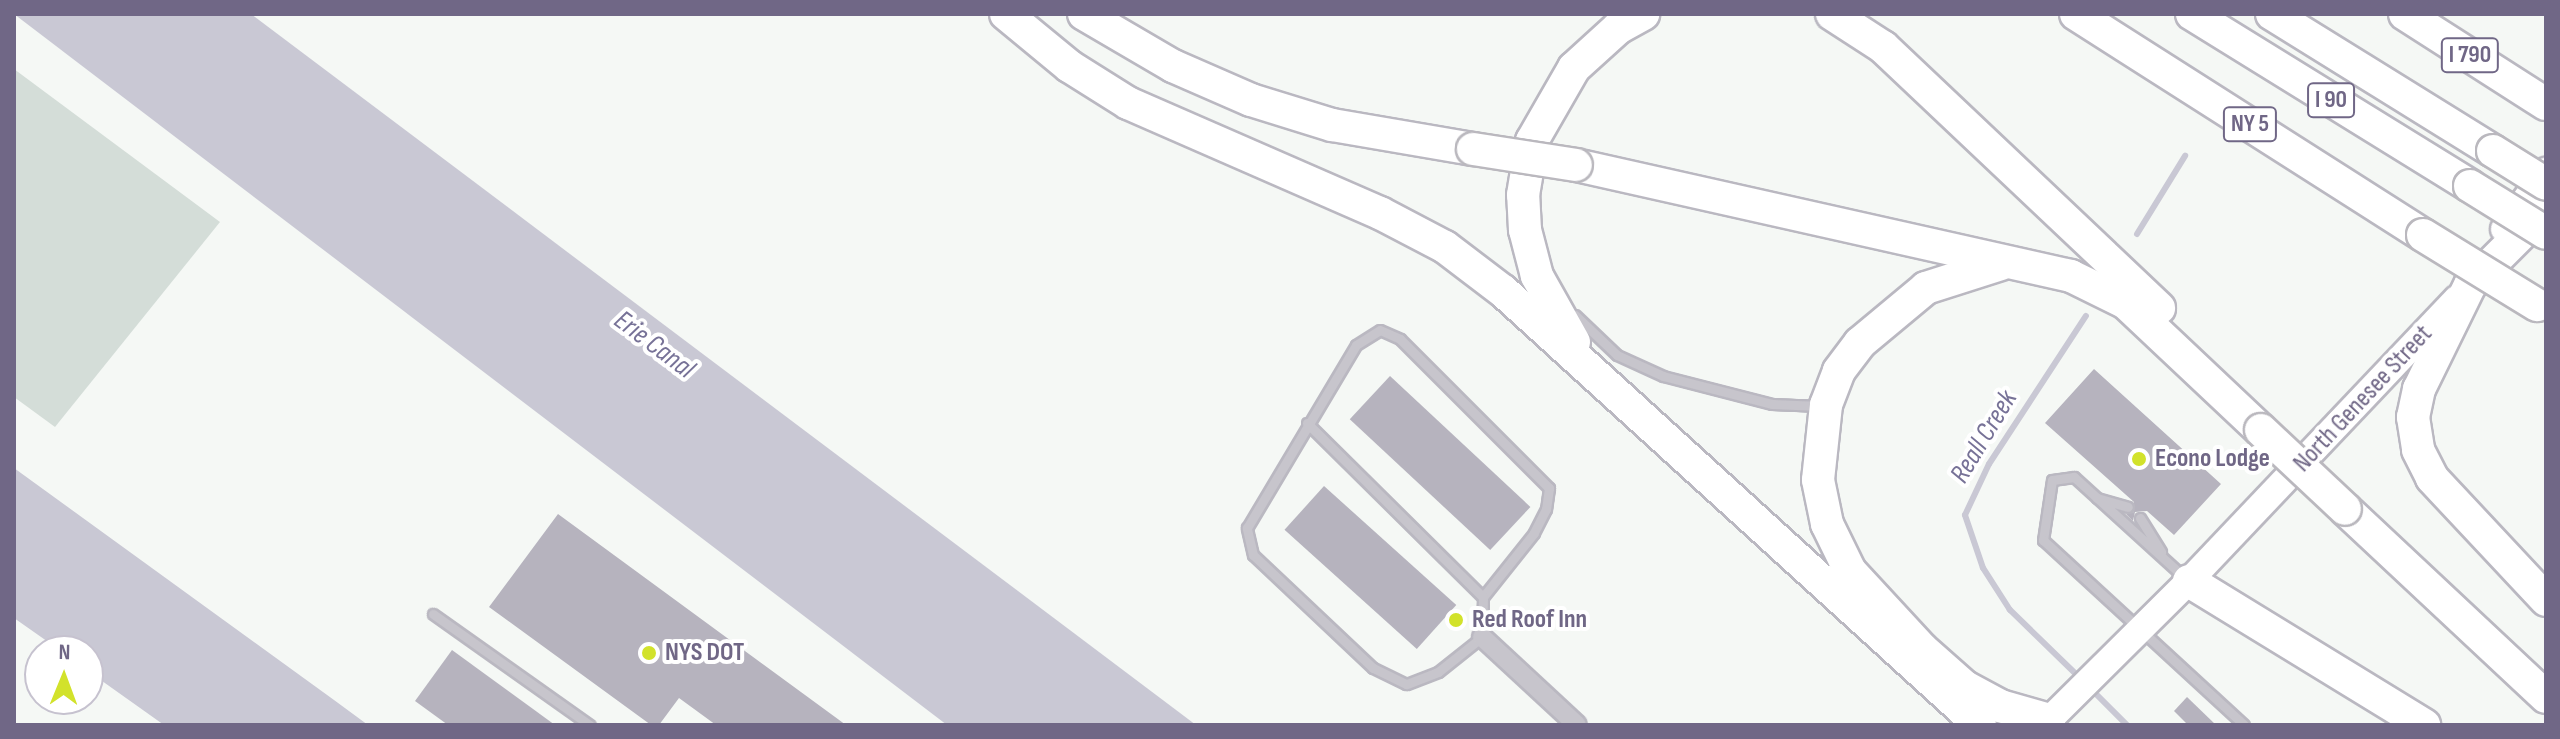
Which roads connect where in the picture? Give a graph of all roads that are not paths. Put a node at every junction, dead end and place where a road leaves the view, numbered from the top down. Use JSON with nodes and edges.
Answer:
{"nodes":[{"id":1,"x":1006,"y":14,"type":"edge"},
{"id":2,"x":1084,"y":14,"type":"edge"},
{"id":3,"x":1643,"y":14,"type":"edge"},
{"id":4,"x":1832,"y":14,"type":"edge"},
{"id":5,"x":2076,"y":14,"type":"edge"},
{"id":6,"x":2192,"y":14,"type":"edge"},
{"id":7,"x":2272,"y":14,"type":"edge"},
{"id":8,"x":2405,"y":14,"type":"edge"},
{"id":9,"x":2541,"y":100,"type":"edge"},
{"id":10,"x":2546,"y":171,"type":"edge"},
{"id":11,"x":2546,"y":184,"type":"edge"},
{"id":12,"x":2546,"y":209,"type":"edge"},
{"id":13,"x":1525,"y":230,"type":"junction"},
{"id":14,"x":2546,"y":233,"type":"edge"},
{"id":15,"x":2006,"y":263,"type":"junction"},
{"id":16,"x":2470,"y":285,"type":"junction"},
{"id":17,"x":2541,"y":308,"type":"edge"},
{"id":18,"x":2446,"y":311,"type":"junction"},
{"id":19,"x":1600,"y":381,"type":"junction"},
{"id":20,"x":1826,"y":405,"type":"junction"},
{"id":21,"x":2267,"y":422,"type":"junction"},
{"id":22,"x":1307,"y":423,"type":"junction"},
{"id":23,"x":2097,"y":498,"type":"junction"},
{"id":24,"x":2349,"y":500,"type":"junction"},
{"id":25,"x":2128,"y":507,"type":"dead end"},
{"id":26,"x":2140,"y":518,"type":"dead end"},
{"id":27,"x":2164,"y":558,"type":"junction"},
{"id":28,"x":2189,"y":581,"type":"junction"},
{"id":29,"x":1483,"y":597,"type":"junction"},
{"id":30,"x":2546,"y":600,"type":"edge"},
{"id":31,"x":433,"y":614,"type":"dead end"},
{"id":32,"x":2140,"y":631,"type":"junction"},
{"id":33,"x":1482,"y":637,"type":"junction"},
{"id":34,"x":2546,"y":673,"type":"edge"},
{"id":35,"x":1928,"y":682,"type":"junction"},
{"id":36,"x":2546,"y":697,"type":"edge"},
{"id":37,"x":2054,"y":718,"type":"edge"},
{"id":38,"x":590,"y":725,"type":"edge"},
{"id":39,"x":1577,"y":725,"type":"edge"},
{"id":40,"x":1949,"y":725,"type":"edge"},
{"id":41,"x":1980,"y":725,"type":"edge"},
{"id":42,"x":2244,"y":725,"type":"edge"},
{"id":43,"x":2424,"y":725,"type":"edge"}],
"edges":[{"from":1,"to":19,"type":"highway"},
{"from":2,"to":15,"type":"highway","bridge":true},
{"from":3,"to":13,"type":"highway"},
{"from":4,"to":21,"type":"highway"},
{"from":5,"to":17,"type":"highway","number":"NY 5","bridge":true},
{"from":6,"to":14,"type":"highway","number":"I 90","bridge":true},
{"from":7,"to":11,"type":"highway","number":"I 90","bridge":true},
{"from":8,"to":9,"type":"highway","number":"I 790"},
{"from":10,"to":18,"type":"main road"},
{"from":12,"to":16,"type":"highway","name":"North Genesee Street"},
{"from":13,"to":19,"type":"highway"},
{"from":13,"to":20,"type":"lane"},
{"from":15,"to":20,"type":"highway"},
{"from":15,"to":21,"type":"highway"},
{"from":16,"to":18,"type":"main road","name":"North Genesee Street"},
{"from":16,"to":30,"type":"highway"},
{"from":18,"to":28,"type":"main road","name":"North Genesee Street"},
{"from":19,"to":35,"type":"highway"},
{"from":20,"to":37,"type":"highway"},
{"from":21,"to":24,"type":"highway","bridge":true},
{"from":22,"to":29,"type":"lane"},
{"from":22,"to":29,"type":"lane"},
{"from":22,"to":33,"type":"lane"},
{"from":23,"to":25,"type":"lane"},
{"from":23,"to":27,"type":"lane"},
{"from":23,"to":32,"type":"lane"},
{"from":24,"to":34,"type":"highway"},
{"from":24,"to":36,"type":"highway"},
{"from":26,"to":27,"type":"lane"},
{"from":27,"to":28,"type":"lane"},
{"from":28,"to":32,"type":"main road","name":"North Genesee Street"},
{"from":28,"to":43,"type":"highway"},
{"from":29,"to":33,"type":"lane"},
{"from":31,"to":38,"type":"lane"},
{"from":32,"to":37,"type":"main road","name":"North Genesee Street"},
{"from":32,"to":42,"type":"lane"},
{"from":33,"to":39,"type":"street"},
{"from":35,"to":40,"type":"highway"},
{"from":35,"to":41,"type":"highway"}]}
